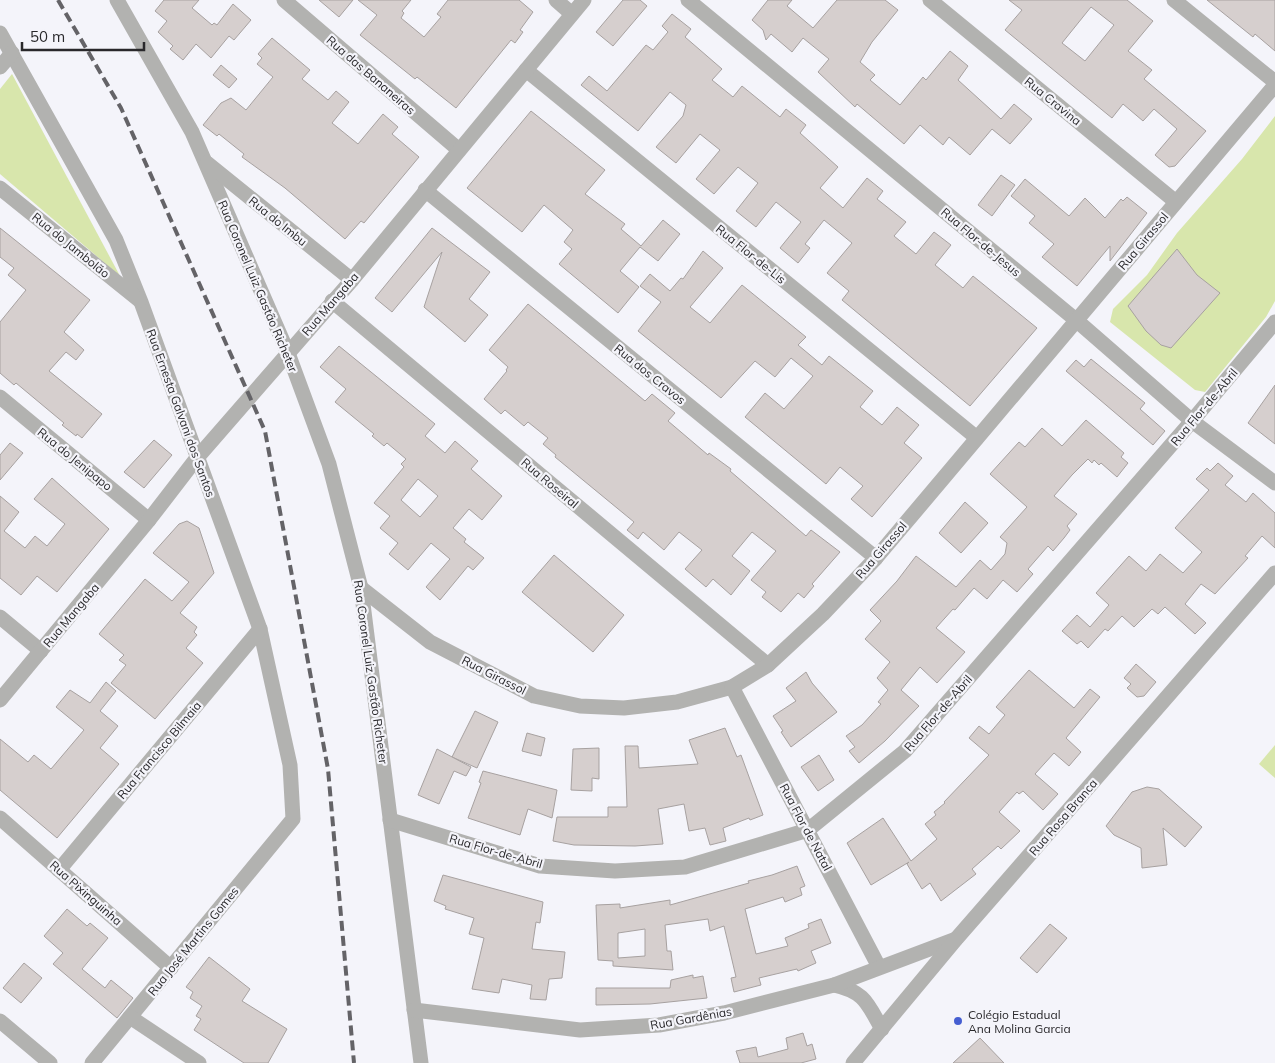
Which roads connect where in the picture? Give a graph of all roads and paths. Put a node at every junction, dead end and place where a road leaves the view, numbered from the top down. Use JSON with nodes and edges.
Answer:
{"nodes":[{"id":1,"x":117,"y":0,"type":"edge"},
{"id":2,"x":284,"y":0,"type":"edge"},
{"id":3,"x":556,"y":0,"type":"edge"},
{"id":4,"x":584,"y":0,"type":"edge"},
{"id":5,"x":688,"y":0,"type":"edge"},
{"id":6,"x":930,"y":0,"type":"edge"},
{"id":7,"x":1174,"y":0,"type":"edge"},
{"id":8,"x":572,"y":14,"type":"junction"},
{"id":9,"x":0,"y":32,"type":"edge"},
{"id":10,"x":12,"y":53,"type":"junction"},
{"id":11,"x":0,"y":67,"type":"edge"},
{"id":12,"x":526,"y":70,"type":"junction"},
{"id":13,"x":1275,"y":84,"type":"edge"},
{"id":14,"x":458,"y":150,"type":"junction"},
{"id":15,"x":205,"y":162,"type":"junction"},
{"id":16,"x":0,"y":188,"type":"edge"},
{"id":17,"x":425,"y":190,"type":"junction"},
{"id":18,"x":1176,"y":202,"type":"junction"},
{"id":19,"x":352,"y":280,"type":"junction"},
{"id":20,"x":332,"y":301,"type":"junction"},
{"id":21,"x":141,"y":302,"type":"junction"},
{"id":22,"x":1076,"y":320,"type":"junction"},
{"id":23,"x":1275,"y":322,"type":"edge"},
{"id":24,"x":288,"y":353,"type":"junction"},
{"id":25,"x":0,"y":398,"type":"edge"},
{"id":26,"x":1192,"y":422,"type":"junction"},
{"id":27,"x":977,"y":438,"type":"junction"},
{"id":28,"x":196,"y":459,"type":"junction"},
{"id":29,"x":1275,"y":483,"type":"edge"},
{"id":30,"x":149,"y":520,"type":"junction"},
{"id":31,"x":876,"y":558,"type":"junction"},
{"id":32,"x":1275,"y":573,"type":"edge"},
{"id":33,"x":361,"y":588,"type":"junction"},
{"id":34,"x":0,"y":617,"type":"edge"},
{"id":35,"x":260,"y":629,"type":"junction"},
{"id":36,"x":41,"y":651,"type":"junction"},
{"id":37,"x":768,"y":665,"type":"junction"},
{"id":38,"x":732,"y":687,"type":"junction"},
{"id":39,"x":0,"y":700,"type":"edge"},
{"id":40,"x":0,"y":818,"type":"edge"},
{"id":41,"x":292,"y":819,"type":"joint"},
{"id":42,"x":390,"y":820,"type":"junction"},
{"id":43,"x":808,"y":830,"type":"junction"},
{"id":44,"x":59,"y":870,"type":"junction"},
{"id":45,"x":957,"y":938,"type":"junction"},
{"id":46,"x":878,"y":967,"type":"junction"},
{"id":47,"x":171,"y":968,"type":"junction"},
{"id":48,"x":834,"y":985,"type":"junction"},
{"id":49,"x":414,"y":1010,"type":"junction"},
{"id":50,"x":130,"y":1017,"type":"junction"},
{"id":51,"x":0,"y":1021,"type":"edge"},
{"id":52,"x":882,"y":1029,"type":"junction"},
{"id":53,"x":50,"y":1063,"type":"edge"},
{"id":54,"x":92,"y":1063,"type":"edge"},
{"id":55,"x":199,"y":1063,"type":"edge"},
{"id":56,"x":421,"y":1063,"type":"edge"},
{"id":57,"x":853,"y":1063,"type":"edge"}],
"edges":[{"from":1,"to":15,"type":"street","name":"Rua Coronel Luiz Gastão Richeter"},
{"from":2,"to":14,"type":"street","name":"Rua das Bananeiras"},
{"from":3,"to":8,"type":"street"},
{"from":4,"to":8,"type":"street","name":"Rua Mangaba"},
{"from":5,"to":22,"type":"street","name":"Rua Flor-de-Jesus"},
{"from":6,"to":18,"type":"street","name":"Rua Cravina"},
{"from":7,"to":13,"type":"street"},
{"from":8,"to":12,"type":"street","name":"Rua Mangaba"},
{"from":9,"to":10,"type":"street","name":"Rua Ernesta Galvani dos Santos"},
{"from":10,"to":11,"type":"street"},
{"from":10,"to":21,"type":"street","name":"Rua Ernesta Galvani dos Santos"},
{"from":12,"to":14,"type":"street","name":"Rua Mangaba"},
{"from":12,"to":27,"type":"street","name":"Rua Flor-de-Lis"},
{"from":13,"to":18,"type":"street","name":"Rua Girassol"},
{"from":14,"to":17,"type":"street","name":"Rua Mangaba"},
{"from":15,"to":19,"type":"street","name":"Rua do Imbu"},
{"from":15,"to":24,"type":"street","name":"Rua Coronel Luiz Gastão Richeter"},
{"from":16,"to":21,"type":"street","name":"Rua do Jambolão"},
{"from":17,"to":19,"type":"street","name":"Rua Mangaba"},
{"from":17,"to":31,"type":"street","name":"Rua dos Cravos"},
{"from":18,"to":22,"type":"street","name":"Rua Girassol"},
{"from":19,"to":20,"type":"street","name":"Rua Mangaba"},
{"from":20,"to":24,"type":"street","name":"Rua Mangaba"},
{"from":20,"to":37,"type":"street","name":"Rua Roseiral"},
{"from":21,"to":28,"type":"street","name":"Rua Ernesta Galvani dos Santos"},
{"from":22,"to":26,"type":"street","name":"Rua Flor-de-Jesus"},
{"from":22,"to":27,"type":"street","name":"Rua Girassol"},
{"from":23,"to":26,"type":"street","name":"Rua Flor-de-Abril"},
{"from":24,"to":28,"type":"street","name":"Rua Mangaba"},
{"from":24,"to":33,"type":"street","name":"Rua Coronel Luiz Gastão Richeter"},
{"from":25,"to":30,"type":"street","name":"Rua do Jenipapo"},
{"from":26,"to":29,"type":"street","name":"Rua Flor-de-Jesus"},
{"from":26,"to":43,"type":"street","name":"Rua Flor-de-Abril"},
{"from":27,"to":31,"type":"street","name":"Rua Girassol"},
{"from":28,"to":30,"type":"street","name":"Rua Mangaba"},
{"from":28,"to":35,"type":"street","name":"Rua Ernesta Galvani dos Santos"},
{"from":30,"to":36,"type":"street","name":"Rua Mangaba"},
{"from":31,"to":37,"type":"street","name":"Rua Girassol"},
{"from":32,"to":45,"type":"street","name":"Rua Rosa Branca"},
{"from":33,"to":38,"type":"street","name":"Rua Girassol"},
{"from":33,"to":42,"type":"street","name":"Rua Coronel Luiz Gastão Richeter"},
{"from":34,"to":36,"type":"street"},
{"from":35,"to":41,"type":"street","name":"Rua Ernesta Galvani dos Santos"},
{"from":35,"to":44,"type":"street","name":"Rua Francisco Bilmaia"},
{"from":36,"to":39,"type":"street","name":"Rua Mangaba"},
{"from":37,"to":38,"type":"street","name":"Rua Girassol"},
{"from":38,"to":43,"type":"street","name":"Rua Flor de Natal"},
{"from":40,"to":44,"type":"street","name":"Rua Pixinguinha"},
{"from":41,"to":47,"type":"street","name":"Rua José Martins Gomes"},
{"from":42,"to":43,"type":"street","name":"Rua Flor-de-Abril"},
{"from":42,"to":49,"type":"street","name":"Rua Coronel Luiz Gastão Richeter"},
{"from":43,"to":46,"type":"street","name":"Rua Flor de Natal"},
{"from":44,"to":47,"type":"street","name":"Rua Pixinguinha"},
{"from":45,"to":46,"type":"street","name":"Rua Gardênias"},
{"from":45,"to":52,"type":"street","name":"Rua Rosa Branca"},
{"from":46,"to":48,"type":"street","name":"Rua Gardênias"},
{"from":47,"to":50,"type":"street","name":"Rua José Martins Gomes"},
{"from":48,"to":49,"type":"street","name":"Rua Gardênias"},
{"from":48,"to":52,"type":"street"},
{"from":49,"to":56,"type":"street","name":"Rua Coronel Luiz Gastão Richeter"},
{"from":50,"to":54,"type":"street","name":"Rua José Martins Gomes"},
{"from":50,"to":55,"type":"street"},
{"from":51,"to":53,"type":"street"},
{"from":52,"to":57,"type":"street","name":"Rua Rosa Branca"}]}
